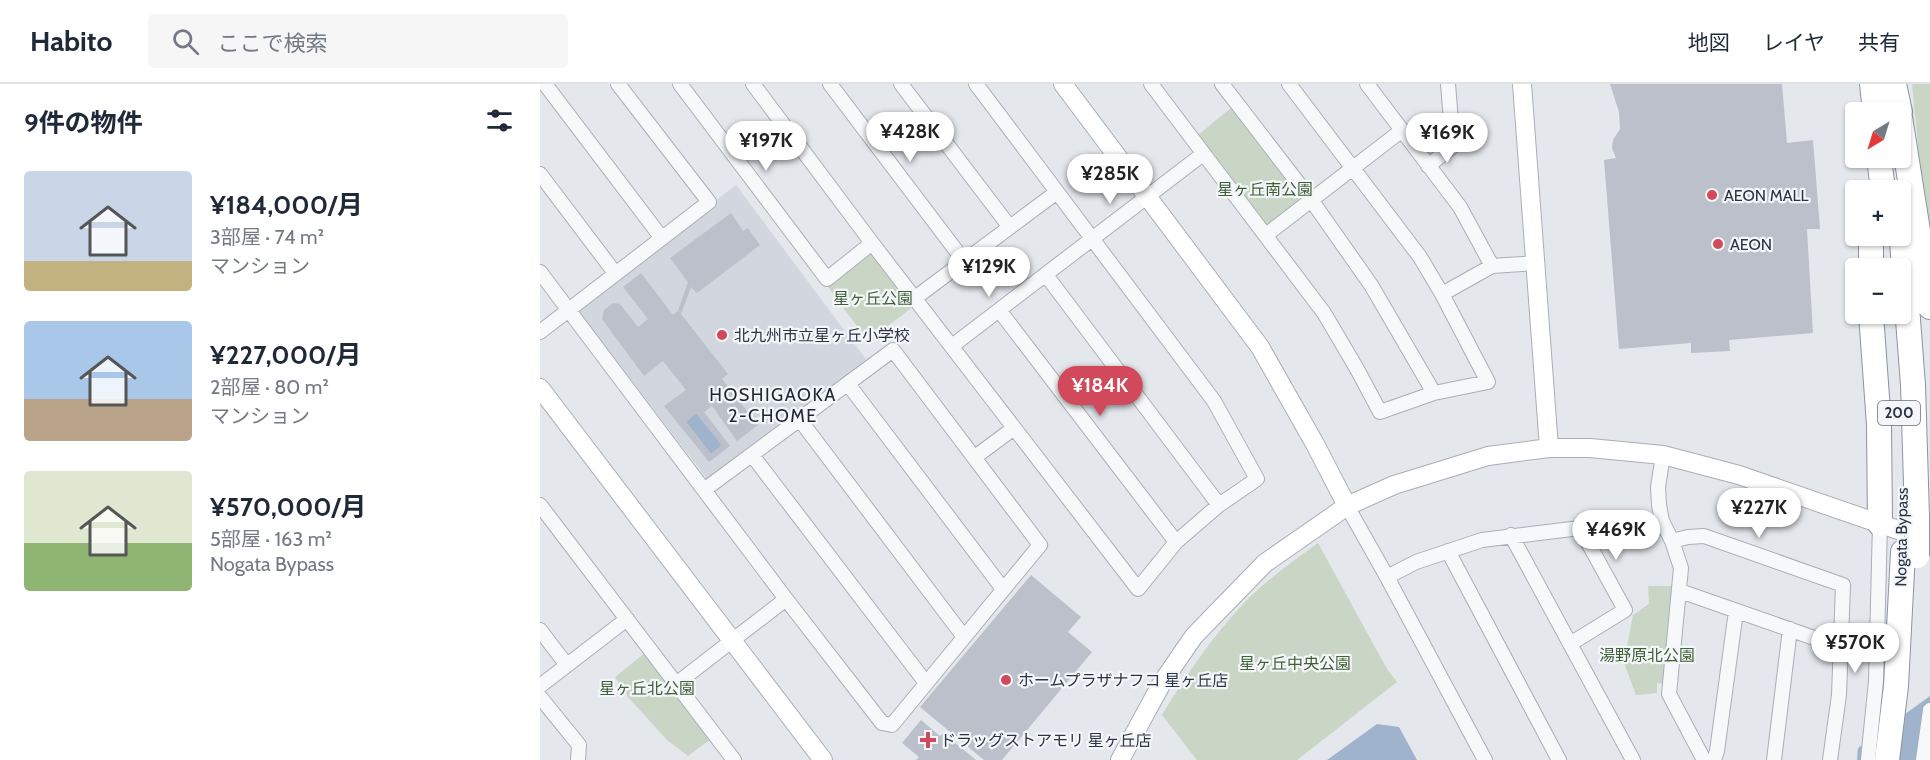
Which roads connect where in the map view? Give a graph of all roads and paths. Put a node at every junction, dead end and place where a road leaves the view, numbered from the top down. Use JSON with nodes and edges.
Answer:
{"nodes":[{"id":1,"x":545,"y":84,"type":"edge"},
{"id":2,"x":618,"y":84,"type":"edge"},
{"id":3,"x":680,"y":84,"type":"edge"},
{"id":4,"x":753,"y":84,"type":"edge"},
{"id":5,"x":830,"y":84,"type":"edge"},
{"id":6,"x":901,"y":84,"type":"edge"},
{"id":7,"x":976,"y":84,"type":"edge"},
{"id":8,"x":1063,"y":84,"type":"edge"},
{"id":9,"x":1151,"y":84,"type":"edge"},
{"id":10,"x":1222,"y":84,"type":"edge"},
{"id":11,"x":1289,"y":84,"type":"edge"},
{"id":12,"x":1367,"y":84,"type":"edge"},
{"id":13,"x":1448,"y":84,"type":"edge"},
{"id":14,"x":1522,"y":84,"type":"edge"},
{"id":15,"x":1866,"y":84,"type":"edge"},
{"id":16,"x":1872,"y":84,"type":"edge"},
{"id":17,"x":1889,"y":84,"type":"edge"},
{"id":18,"x":1894,"y":84,"type":"edge"},
{"id":19,"x":1867,"y":102,"type":"edge"},
{"id":20,"x":1874,"y":102,"type":"edge"},
{"id":21,"x":1890,"y":102,"type":"edge"},
{"id":22,"x":1898,"y":102,"type":"edge"},
{"id":23,"x":1401,"y":131,"type":"junction"},
{"id":24,"x":1203,"y":153,"type":"junction"},
{"id":25,"x":1428,"y":166,"type":"junction"},
{"id":26,"x":1908,"y":168,"type":"edge"},
{"id":27,"x":1354,"y":169,"type":"junction"},
{"id":28,"x":540,"y":174,"type":"edge"},
{"id":29,"x":1057,"y":192,"type":"junction"},
{"id":30,"x":1147,"y":195,"type":"junction"},
{"id":31,"x":1312,"y":201,"type":"junction"},
{"id":32,"x":1009,"y":226,"type":"junction"},
{"id":33,"x":1266,"y":235,"type":"junction"},
{"id":34,"x":661,"y":237,"type":"junction"},
{"id":35,"x":1093,"y":238,"type":"junction"},
{"id":36,"x":872,"y":243,"type":"junction"},
{"id":37,"x":1902,"y":246,"type":"edge"},
{"id":38,"x":964,"y":261,"type":"junction"},
{"id":39,"x":1536,"y":263,"type":"junction"},
{"id":40,"x":1492,"y":266,"type":"junction"},
{"id":41,"x":540,"y":272,"type":"edge"},
{"id":42,"x":615,"y":273,"type":"junction"},
{"id":43,"x":1046,"y":275,"type":"junction"},
{"id":44,"x":1442,"y":294,"type":"junction"},
{"id":45,"x":915,"y":298,"type":"junction"},
{"id":46,"x":1930,"y":307,"type":"edge"},
{"id":47,"x":569,"y":310,"type":"junction"},
{"id":48,"x":999,"y":310,"type":"junction"},
{"id":49,"x":1872,"y":324,"type":"edge"},
{"id":50,"x":1896,"y":324,"type":"edge"},
{"id":51,"x":540,"y":332,"type":"edge"},
{"id":52,"x":952,"y":346,"type":"junction"},
{"id":53,"x":848,"y":384,"type":"junction"},
{"id":54,"x":540,"y":388,"type":"edge"},
{"id":55,"x":1434,"y":393,"type":"junction"},
{"id":56,"x":800,"y":420,"type":"junction"},
{"id":57,"x":1014,"y":428,"type":"junction"},
{"id":58,"x":1549,"y":448,"type":"junction"},
{"id":59,"x":752,"y":455,"type":"junction"},
{"id":60,"x":1663,"y":455,"type":"junction"},
{"id":61,"x":975,"y":457,"type":"junction"},
{"id":62,"x":704,"y":490,"type":"junction"},
{"id":63,"x":1219,"y":505,"type":"junction"},
{"id":64,"x":540,"y":506,"type":"edge"},
{"id":65,"x":1347,"y":506,"type":"junction"},
{"id":66,"x":1910,"y":515,"type":"junction"},
{"id":67,"x":1881,"y":524,"type":"junction"},
{"id":68,"x":1511,"y":535,"type":"junction"},
{"id":69,"x":1672,"y":541,"type":"junction"},
{"id":70,"x":1176,"y":542,"type":"junction"},
{"id":71,"x":1917,"y":550,"type":"edge"},
{"id":72,"x":1448,"y":551,"type":"junction"},
{"id":73,"x":1387,"y":577,"type":"junction"},
{"id":74,"x":1003,"y":589,"type":"junction"},
{"id":75,"x":1680,"y":591,"type":"junction"},
{"id":76,"x":786,"y":599,"type":"junction"},
{"id":77,"x":1736,"y":611,"type":"junction"},
{"id":78,"x":627,"y":619,"type":"junction"},
{"id":79,"x":540,"y":630,"type":"edge"},
{"id":80,"x":1790,"y":630,"type":"junction"},
{"id":81,"x":964,"y":637,"type":"junction"},
{"id":82,"x":732,"y":641,"type":"junction"},
{"id":83,"x":1570,"y":644,"type":"junction"},
{"id":84,"x":1840,"y":647,"type":"junction"},
{"id":85,"x":566,"y":664,"type":"junction"},
{"id":86,"x":926,"y":683,"type":"junction"},
{"id":87,"x":676,"y":684,"type":"junction"},
{"id":88,"x":540,"y":686,"type":"edge"},
{"id":89,"x":540,"y":697,"type":"edge"},
{"id":90,"x":1930,"y":710,"type":"edge"},
{"id":91,"x":578,"y":760,"type":"edge"},
{"id":92,"x":734,"y":760,"type":"edge"},
{"id":93,"x":823,"y":760,"type":"edge"},
{"id":94,"x":1120,"y":760,"type":"edge"},
{"id":95,"x":1485,"y":760,"type":"edge"},
{"id":96,"x":1559,"y":760,"type":"edge"},
{"id":97,"x":1633,"y":760,"type":"edge"},
{"id":98,"x":1704,"y":760,"type":"edge"},
{"id":99,"x":1714,"y":760,"type":"edge"},
{"id":100,"x":1774,"y":760,"type":"edge"},
{"id":101,"x":1830,"y":760,"type":"edge"},
{"id":102,"x":1868,"y":760,"type":"edge"},
{"id":103,"x":1887,"y":760,"type":"edge"},
{"id":104,"x":1903,"y":760,"type":"edge"},
{"id":105,"x":1923,"y":760,"type":"edge"}],
"edges":[{"from":1,"to":34,"type":"street"},
{"from":2,"to":34,"type":"street"},
{"from":3,"to":36,"type":"street"},
{"from":4,"to":36,"type":"street"},
{"from":5,"to":38,"type":"street"},
{"from":6,"to":32,"type":"street"},
{"from":7,"to":29,"type":"street"},
{"from":8,"to":30,"type":"street"},
{"from":9,"to":24,"type":"street"},
{"from":10,"to":31,"type":"street"},
{"from":11,"to":27,"type":"street"},
{"from":12,"to":23,"type":"street"},
{"from":13,"to":25,"type":"street"},
{"from":14,"to":39,"type":"street"},
{"from":15,"to":19,"type":"highway"},
{"from":16,"to":20,"type":"highway"},
{"from":17,"to":21,"type":"highway"},
{"from":18,"to":22,"type":"highway"},
{"from":23,"to":25,"type":"street"},
{"from":23,"to":27,"type":"street"},
{"from":24,"to":30,"type":"street"},
{"from":24,"to":33,"type":"street"},
{"from":25,"to":40,"type":"street"},
{"from":26,"to":46,"type":"highway"},
{"from":27,"to":31,"type":"street"},
{"from":27,"to":44,"type":"street"},
{"from":28,"to":42,"type":"street"},
{"from":29,"to":32,"type":"street"},
{"from":29,"to":35,"type":"street"},
{"from":30,"to":35,"type":"street"},
{"from":30,"to":65,"type":"street"},
{"from":31,"to":33,"type":"street"},
{"from":31,"to":55,"type":"street"},
{"from":32,"to":38,"type":"street"},
{"from":33,"to":55,"type":"street"},
{"from":34,"to":42,"type":"street"},
{"from":35,"to":43,"type":"street"},
{"from":35,"to":63,"type":"street"},
{"from":36,"to":45,"type":"street"},
{"from":37,"to":66,"type":"highway","name":"Nogata Bypass","number":"200"},
{"from":38,"to":45,"type":"street"},
{"from":39,"to":40,"type":"street"},
{"from":39,"to":58,"type":"street"},
{"from":40,"to":44,"type":"street"},
{"from":41,"to":47,"type":"street"},
{"from":42,"to":47,"type":"street"},
{"from":43,"to":48,"type":"street"},
{"from":43,"to":63,"type":"street"},
{"from":44,"to":55,"type":"street"},
{"from":45,"to":52,"type":"street"},
{"from":47,"to":51,"type":"street"},
{"from":47,"to":62,"type":"street"},
{"from":48,"to":52,"type":"street"},
{"from":48,"to":70,"type":"street"},
{"from":49,"to":67,"type":"highway"},
{"from":50,"to":66,"type":"highway","name":"Nogata Bypass","number":"200"},
{"from":52,"to":57,"type":"street"},
{"from":53,"to":56,"type":"street"},
{"from":53,"to":61,"type":"street"},
{"from":53,"to":74,"type":"street"},
{"from":54,"to":82,"type":"street"},
{"from":56,"to":59,"type":"street"},
{"from":56,"to":81,"type":"street"},
{"from":57,"to":61,"type":"street"},
{"from":57,"to":70,"type":"street"},
{"from":58,"to":60,"type":"street"},
{"from":58,"to":65,"type":"street"},
{"from":59,"to":62,"type":"street"},
{"from":59,"to":86,"type":"street"},
{"from":60,"to":67,"type":"street"},
{"from":60,"to":69,"type":"street"},
{"from":61,"to":74,"type":"street"},
{"from":62,"to":76,"type":"street"},
{"from":63,"to":70,"type":"street"},
{"from":64,"to":78,"type":"street"},
{"from":65,"to":73,"type":"street"},
{"from":65,"to":94,"type":"street"},
{"from":66,"to":71,"type":"highway","name":"Nogata Bypass","number":"200","bridge":true},
{"from":67,"to":71,"type":"street"},
{"from":67,"to":102,"type":"street"},
{"from":68,"to":72,"type":"street"},
{"from":68,"to":83,"type":"street"},
{"from":68,"to":83,"type":"street"},
{"from":69,"to":75,"type":"street"},
{"from":69,"to":84,"type":"street"},
{"from":71,"to":103,"type":"highway","name":"Nogata Bypass","number":"200"},
{"from":71,"to":104,"type":"highway","name":"Nogata Bypass","number":"200"},
{"from":72,"to":73,"type":"street"},
{"from":72,"to":96,"type":"street"},
{"from":73,"to":95,"type":"street"},
{"from":74,"to":81,"type":"street"},
{"from":75,"to":77,"type":"street"},
{"from":75,"to":98,"type":"street"},
{"from":76,"to":82,"type":"street"},
{"from":76,"to":86,"type":"street"},
{"from":77,"to":80,"type":"street"},
{"from":77,"to":99,"type":"street"},
{"from":78,"to":85,"type":"street"},
{"from":78,"to":87,"type":"street"},
{"from":79,"to":85,"type":"street"},
{"from":80,"to":84,"type":"street"},
{"from":80,"to":100,"type":"street"},
{"from":81,"to":86,"type":"street"},
{"from":82,"to":87,"type":"street"},
{"from":82,"to":93,"type":"street"},
{"from":83,"to":97,"type":"street"},
{"from":84,"to":101,"type":"street"},
{"from":85,"to":88,"type":"street"},
{"from":87,"to":92,"type":"street"},
{"from":89,"to":91,"type":"street"},
{"from":90,"to":105,"type":"street"}]}
